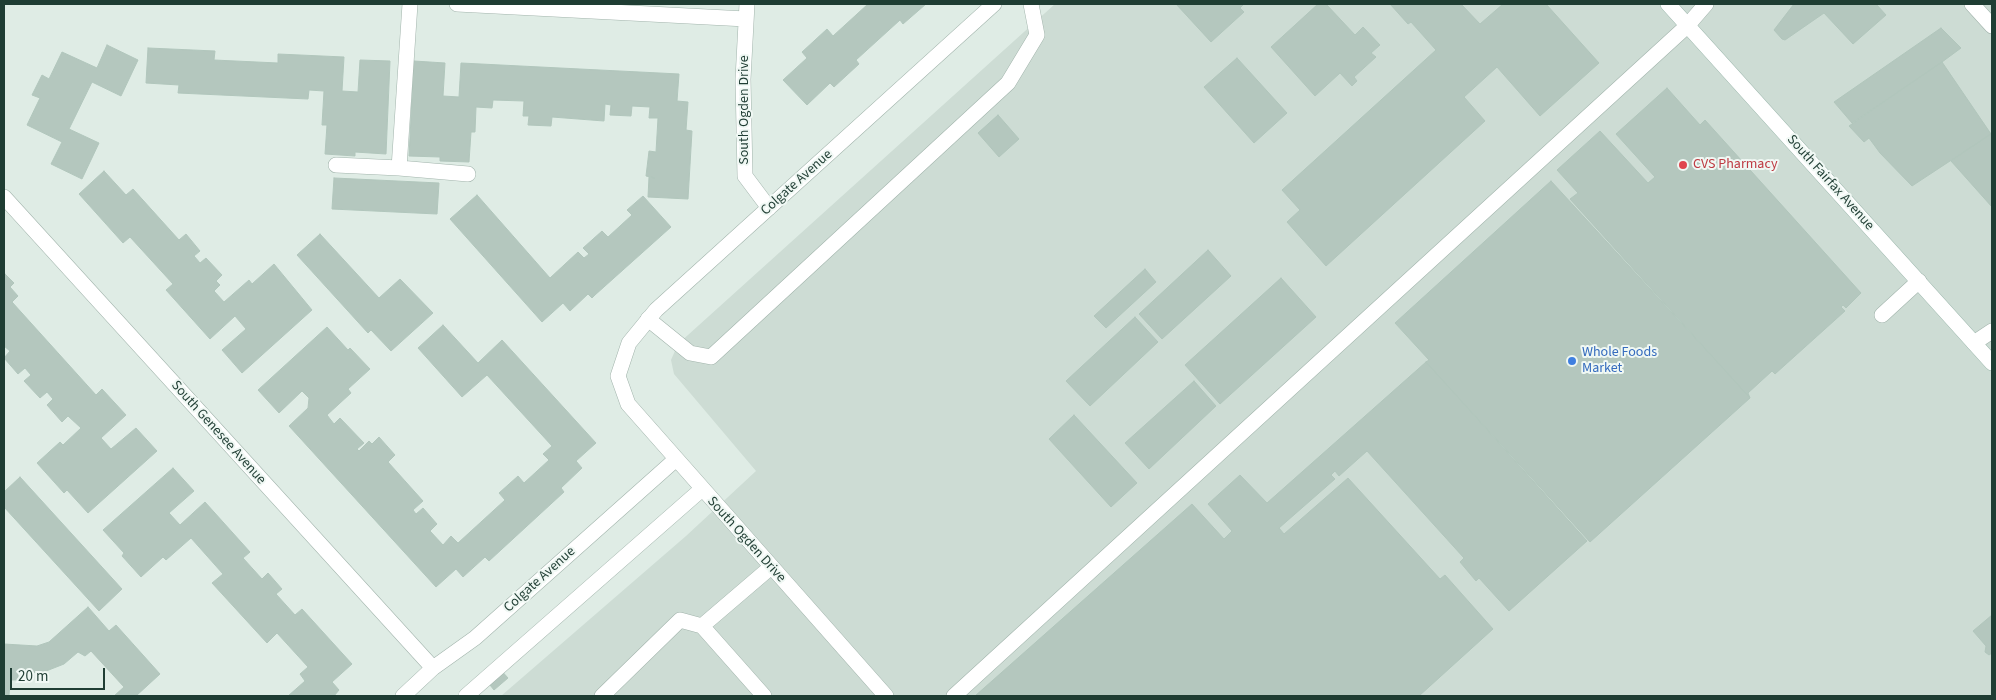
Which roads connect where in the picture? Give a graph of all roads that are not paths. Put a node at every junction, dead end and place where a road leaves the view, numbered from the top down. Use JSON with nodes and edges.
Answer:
{"nodes":[{"id":1,"x":410,"y":4,"type":"edge"},
{"id":2,"x":457,"y":4,"type":"edge"},
{"id":3,"x":994,"y":4,"type":"edge"},
{"id":4,"x":1031,"y":4,"type":"edge"},
{"id":5,"x":1668,"y":4,"type":"edge"},
{"id":6,"x":1706,"y":4,"type":"edge"},
{"id":7,"x":1972,"y":4,"type":"edge"},
{"id":8,"x":747,"y":11,"type":"edge"},
{"id":9,"x":1687,"y":26,"type":"junction"},
{"id":10,"x":1992,"y":26,"type":"edge"},
{"id":11,"x":336,"y":165,"type":"dead end"},
{"id":12,"x":399,"y":168,"type":"junction"},
{"id":13,"x":468,"y":174,"type":"dead end"},
{"id":14,"x":4,"y":197,"type":"edge"},
{"id":15,"x":769,"y":208,"type":"junction"},
{"id":16,"x":1919,"y":281,"type":"junction"},
{"id":17,"x":1882,"y":315,"type":"dead end"},
{"id":18,"x":648,"y":320,"type":"junction"},
{"id":19,"x":1992,"y":331,"type":"edge"},
{"id":20,"x":1974,"y":343,"type":"junction"},
{"id":21,"x":1992,"y":363,"type":"edge"},
{"id":22,"x":618,"y":376,"type":"joint"},
{"id":23,"x":675,"y":460,"type":"junction"},
{"id":24,"x":702,"y":489,"type":"junction"},
{"id":25,"x":770,"y":567,"type":"junction"},
{"id":26,"x":702,"y":626,"type":"junction"},
{"id":27,"x":433,"y":668,"type":"junction"},
{"id":28,"x":403,"y":696,"type":"edge"},
{"id":29,"x":466,"y":696,"type":"edge"},
{"id":30,"x":602,"y":696,"type":"edge"},
{"id":31,"x":764,"y":696,"type":"edge"},
{"id":32,"x":886,"y":696,"type":"edge"},
{"id":33,"x":954,"y":696,"type":"edge"}],
"edges":[{"from":1,"to":12,"type":"street"},
{"from":2,"to":8,"type":"street"},
{"from":3,"to":15,"type":"street","name":"Colgate Avenue"},
{"from":4,"to":18,"type":"street"},
{"from":5,"to":9,"type":"street","name":"South Fairfax Avenue"},
{"from":6,"to":9,"type":"street"},
{"from":7,"to":10,"type":"street"},
{"from":8,"to":15,"type":"street","name":"South Ogden Drive"},
{"from":9,"to":16,"type":"street","name":"South Fairfax Avenue"},
{"from":9,"to":33,"type":"street"},
{"from":11,"to":12,"type":"street"},
{"from":12,"to":13,"type":"street"},
{"from":14,"to":27,"type":"street","name":"South Genesee Avenue"},
{"from":15,"to":18,"type":"street","name":"Colgate Avenue"},
{"from":16,"to":17,"type":"street"},
{"from":16,"to":20,"type":"street","name":"South Fairfax Avenue"},
{"from":18,"to":22,"type":"street","name":"Colgate Avenue"},
{"from":19,"to":20,"type":"street"},
{"from":20,"to":21,"type":"street","name":"South Fairfax Avenue"},
{"from":22,"to":23,"type":"street","name":"South Ogden Drive"},
{"from":23,"to":24,"type":"street","name":"South Ogden Drive"},
{"from":23,"to":27,"type":"street","name":"Colgate Avenue"},
{"from":24,"to":25,"type":"street","name":"South Ogden Drive"},
{"from":24,"to":29,"type":"street"},
{"from":25,"to":26,"type":"street"},
{"from":25,"to":32,"type":"street","name":"South Ogden Drive"},
{"from":26,"to":30,"type":"street"},
{"from":26,"to":31,"type":"street"},
{"from":27,"to":28,"type":"street","name":"Colgate Avenue"}]}
